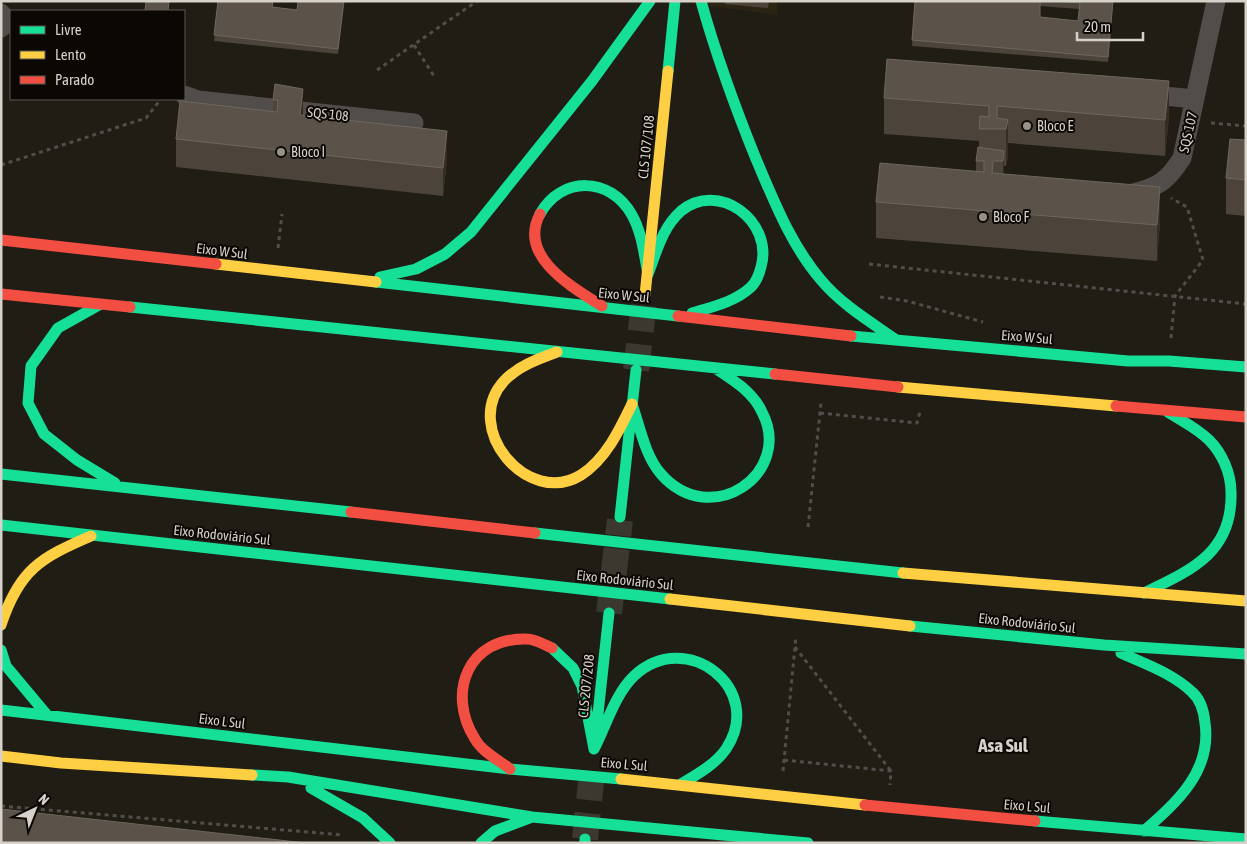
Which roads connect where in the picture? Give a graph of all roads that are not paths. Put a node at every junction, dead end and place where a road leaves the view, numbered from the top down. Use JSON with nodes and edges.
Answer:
{"nodes":[{"id":1,"x":650,"y":1,"type":"edge"},
{"id":2,"x":675,"y":1,"type":"edge"},
{"id":3,"x":701,"y":1,"type":"edge"},
{"id":4,"x":1216,"y":1,"type":"edge"},
{"id":5,"x":1122,"y":92,"type":"edge"},
{"id":6,"x":185,"y":95,"type":"edge"},
{"id":7,"x":1196,"y":99,"type":"junction"},
{"id":8,"x":414,"y":123,"type":"dead end"},
{"id":9,"x":1114,"y":195,"type":"edge"},
{"id":10,"x":1,"y":240,"type":"edge"},
{"id":11,"x":648,"y":274,"type":"junction"},
{"id":12,"x":355,"y":282,"type":"junction"},
{"id":13,"x":1,"y":294,"type":"edge"},
{"id":14,"x":645,"y":295,"type":"tunnel mouth"},
{"id":15,"x":99,"y":304,"type":"junction"},
{"id":16,"x":607,"y":309,"type":"junction"},
{"id":17,"x":684,"y":316,"type":"junction"},
{"id":18,"x":898,"y":341,"type":"junction"},
{"id":19,"x":562,"y":350,"type":"junction"},
{"id":20,"x":1246,"y":367,"type":"edge"},
{"id":21,"x":714,"y":368,"type":"junction"},
{"id":22,"x":636,"y":370,"type":"tunnel mouth"},
{"id":23,"x":632,"y":404,"type":"junction"},
{"id":24,"x":1168,"y":412,"type":"junction"},
{"id":25,"x":1246,"y":417,"type":"edge"},
{"id":26,"x":1,"y":474,"type":"edge"},
{"id":27,"x":122,"y":488,"type":"junction"},
{"id":28,"x":620,"y":517,"type":"tunnel mouth"},
{"id":29,"x":1,"y":525,"type":"edge"},
{"id":30,"x":92,"y":536,"type":"junction"},
{"id":31,"x":1144,"y":593,"type":"junction"},
{"id":32,"x":1246,"y":601,"type":"edge"},
{"id":33,"x":609,"y":613,"type":"tunnel mouth"},
{"id":34,"x":1,"y":625,"type":"edge"},
{"id":35,"x":1104,"y":645,"type":"junction"},
{"id":36,"x":1,"y":650,"type":"edge"},
{"id":37,"x":1246,"y":654,"type":"edge"},
{"id":38,"x":1,"y":710,"type":"edge"},
{"id":39,"x":47,"y":714,"type":"junction"},
{"id":40,"x":594,"y":749,"type":"junction"},
{"id":41,"x":1,"y":756,"type":"edge"},
{"id":42,"x":593,"y":763,"type":"tunnel mouth"},
{"id":43,"x":510,"y":769,"type":"junction"},
{"id":44,"x":288,"y":776,"type":"junction"},
{"id":45,"x":681,"y":784,"type":"junction"},
{"id":46,"x":532,"y":817,"type":"junction"},
{"id":47,"x":634,"y":828,"type":"junction"},
{"id":48,"x":1144,"y":831,"type":"junction"},
{"id":49,"x":1246,"y":839,"type":"edge"},
{"id":50,"x":390,"y":843,"type":"edge"},
{"id":51,"x":481,"y":843,"type":"edge"},
{"id":52,"x":655,"y":843,"type":"edge"},
{"id":53,"x":808,"y":843,"type":"edge"}],
"edges":[{"from":1,"to":12,"type":"main road"},
{"from":2,"to":11,"type":"main road","name":"CLS 107/108"},
{"from":3,"to":18,"type":"main road"},
{"from":4,"to":7,"type":"street","name":"SQS 107"},
{"from":5,"to":7,"type":"street","name":"SQS 107"},
{"from":6,"to":8,"type":"street","name":"SQS 108"},
{"from":7,"to":9,"type":"street","name":"SQS 107"},
{"from":10,"to":12,"type":"main road","name":"Eixo W Sul"},
{"from":11,"to":14,"type":"main road","name":"CLS 107/108"},
{"from":11,"to":16,"type":"main road"},
{"from":11,"to":17,"type":"main road"},
{"from":12,"to":16,"type":"main road","name":"Eixo W Sul"},
{"from":13,"to":15,"type":"main road"},
{"from":15,"to":19,"type":"main road"},
{"from":15,"to":27,"type":"main road"},
{"from":16,"to":17,"type":"main road","name":"Eixo W Sul"},
{"from":17,"to":18,"type":"main road","name":"Eixo W Sul"},
{"from":18,"to":20,"type":"main road","name":"Eixo W Sul"},
{"from":19,"to":21,"type":"main road"},
{"from":19,"to":23,"type":"main road"},
{"from":21,"to":23,"type":"main road"},
{"from":21,"to":24,"type":"main road"},
{"from":22,"to":23,"type":"main road"},
{"from":23,"to":28,"type":"main road"},
{"from":24,"to":25,"type":"main road"},
{"from":24,"to":31,"type":"main road"},
{"from":26,"to":27,"type":"main road"},
{"from":27,"to":31,"type":"main road"},
{"from":29,"to":30,"type":"main road","name":"Eixo Rodoviário Sul"},
{"from":30,"to":34,"type":"main road"},
{"from":30,"to":35,"type":"main road","name":"Eixo Rodoviário Sul"},
{"from":31,"to":32,"type":"main road"},
{"from":33,"to":40,"type":"main road","name":"CLS 207/208"},
{"from":35,"to":37,"type":"main road","name":"Eixo Rodoviário Sul"},
{"from":35,"to":48,"type":"main road"},
{"from":36,"to":39,"type":"main road"},
{"from":38,"to":39,"type":"main road","name":"Eixo L Sul"},
{"from":39,"to":43,"type":"main road","name":"Eixo L Sul"},
{"from":40,"to":42,"type":"main road","name":"CLS 207/208"},
{"from":40,"to":43,"type":"main road"},
{"from":40,"to":45,"type":"main road"},
{"from":41,"to":44,"type":"main road"},
{"from":43,"to":45,"type":"main road","name":"Eixo L Sul"},
{"from":44,"to":46,"type":"main road"},
{"from":44,"to":50,"type":"main road"},
{"from":45,"to":48,"type":"main road","name":"Eixo L Sul"},
{"from":46,"to":47,"type":"main road"},
{"from":46,"to":51,"type":"main road"},
{"from":47,"to":52,"type":"main road"},
{"from":47,"to":53,"type":"main road"},
{"from":48,"to":49,"type":"main road","name":"Eixo L Sul"}]}
